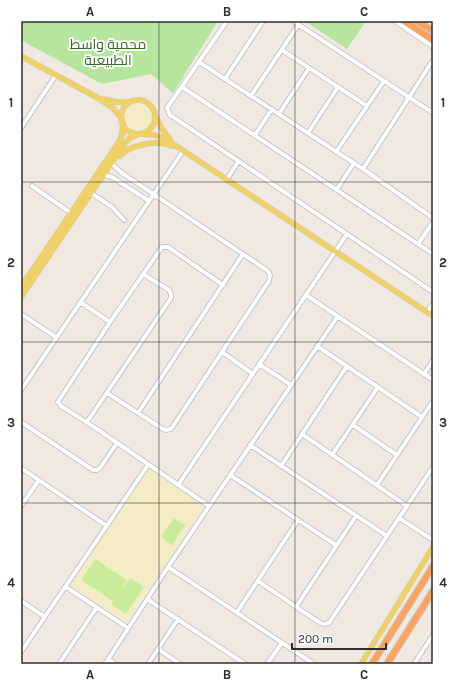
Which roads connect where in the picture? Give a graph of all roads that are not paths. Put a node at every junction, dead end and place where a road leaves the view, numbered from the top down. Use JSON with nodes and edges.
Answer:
{"nodes":[{"id":1,"x":227,"y":21,"type":"edge"},
{"id":2,"x":264,"y":21,"type":"edge"},
{"id":3,"x":293,"y":21,"type":"edge"},
{"id":4,"x":395,"y":21,"type":"edge"},
{"id":5,"x":404,"y":21,"type":"edge"},
{"id":6,"x":417,"y":21,"type":"edge"},
{"id":7,"x":298,"y":25,"type":"junction"},
{"id":8,"x":433,"y":31,"type":"edge"},
{"id":9,"x":433,"y":40,"type":"edge"},
{"id":10,"x":433,"y":47,"type":"edge"},
{"id":11,"x":282,"y":50,"type":"junction"},
{"id":12,"x":21,"y":56,"type":"edge"},
{"id":13,"x":433,"y":60,"type":"edge"},
{"id":14,"x":199,"y":62,"type":"junction"},
{"id":15,"x":310,"y":68,"type":"junction"},
{"id":16,"x":56,"y":75,"type":"junction"},
{"id":17,"x":225,"y":79,"type":"junction"},
{"id":18,"x":384,"y":80,"type":"junction"},
{"id":19,"x":182,"y":87,"type":"junction"},
{"id":20,"x":338,"y":87,"type":"junction"},
{"id":21,"x":251,"y":96,"type":"junction"},
{"id":22,"x":410,"y":97,"type":"junction"},
{"id":23,"x":98,"y":98,"type":"junction"},
{"id":24,"x":133,"y":101,"type":"junction"},
{"id":25,"x":367,"y":106,"type":"junction"},
{"id":26,"x":272,"y":109,"type":"junction"},
{"id":27,"x":433,"y":113,"type":"edge"},
{"id":28,"x":279,"y":114,"type":"junction"},
{"id":29,"x":155,"y":115,"type":"junction"},
{"id":30,"x":21,"y":116,"type":"edge"},
{"id":31,"x":27,"y":119,"type":"junction"},
{"id":32,"x":122,"y":122,"type":"junction"},
{"id":33,"x":21,"y":128,"type":"edge"},
{"id":34,"x":308,"y":133,"type":"junction"},
{"id":35,"x":140,"y":134,"type":"junction"},
{"id":36,"x":255,"y":135,"type":"junction"},
{"id":37,"x":176,"y":146,"type":"junction"},
{"id":38,"x":183,"y":150,"type":"junction"},
{"id":39,"x":336,"y":152,"type":"junction"},
{"id":40,"x":238,"y":162,"type":"junction"},
{"id":41,"x":112,"y":163,"type":"junction"},
{"id":42,"x":354,"y":163,"type":"junction"},
{"id":43,"x":362,"y":169,"type":"junction"},
{"id":44,"x":104,"y":176,"type":"junction"},
{"id":45,"x":227,"y":179,"type":"junction"},
{"id":46,"x":32,"y":186,"type":"dead end"},
{"id":47,"x":336,"y":189,"type":"junction"},
{"id":48,"x":148,"y":190,"type":"junction"},
{"id":49,"x":84,"y":193,"type":"junction"},
{"id":50,"x":91,"y":194,"type":"junction"},
{"id":51,"x":154,"y":194,"type":"junction"},
{"id":52,"x":143,"y":197,"type":"junction"},
{"id":53,"x":149,"y":201,"type":"junction"},
{"id":54,"x":79,"y":211,"type":"junction"},
{"id":55,"x":71,"y":213,"type":"junction"},
{"id":56,"x":433,"y":218,"type":"edge"},
{"id":57,"x":124,"y":220,"type":"dead end"},
{"id":58,"x":433,"y":222,"type":"edge"},
{"id":59,"x":347,"y":234,"type":"junction"},
{"id":60,"x":418,"y":244,"type":"junction"},
{"id":61,"x":336,"y":251,"type":"junction"},
{"id":62,"x":243,"y":254,"type":"junction"},
{"id":63,"x":433,"y":254,"type":"edge"},
{"id":64,"x":143,"y":274,"type":"junction"},
{"id":65,"x":223,"y":285,"type":"junction"},
{"id":66,"x":21,"y":288,"type":"edge"},
{"id":67,"x":433,"y":292,"type":"edge"},
{"id":68,"x":306,"y":295,"type":"junction"},
{"id":69,"x":21,"y":297,"type":"edge"},
{"id":70,"x":80,"y":302,"type":"junction"},
{"id":71,"x":433,"y":304,"type":"edge"},
{"id":72,"x":427,"y":312,"type":"junction"},
{"id":73,"x":21,"y":314,"type":"edge"},
{"id":74,"x":338,"y":316,"type":"junction"},
{"id":75,"x":433,"y":316,"type":"edge"},
{"id":76,"x":110,"y":322,"type":"junction"},
{"id":77,"x":56,"y":337,"type":"junction"},
{"id":78,"x":317,"y":346,"type":"junction"},
{"id":79,"x":222,"y":352,"type":"junction"},
{"id":80,"x":433,"y":360,"type":"edge"},
{"id":81,"x":259,"y":364,"type":"junction"},
{"id":82,"x":347,"y":366,"type":"junction"},
{"id":83,"x":253,"y":374,"type":"junction"},
{"id":84,"x":424,"y":374,"type":"junction"},
{"id":85,"x":433,"y":380,"type":"edge"},
{"id":86,"x":291,"y":385,"type":"junction"},
{"id":87,"x":378,"y":387,"type":"junction"},
{"id":88,"x":21,"y":390,"type":"edge"},
{"id":89,"x":107,"y":393,"type":"junction"},
{"id":90,"x":433,"y":401,"type":"edge"},
{"id":91,"x":138,"y":413,"type":"junction"},
{"id":92,"x":422,"y":417,"type":"junction"},
{"id":93,"x":21,"y":422,"type":"edge"},
{"id":94,"x":87,"y":422,"type":"junction"},
{"id":95,"x":353,"y":425,"type":"junction"},
{"id":96,"x":302,"y":434,"type":"junction"},
{"id":97,"x":117,"y":443,"type":"junction"},
{"id":98,"x":250,"y":445,"type":"junction"},
{"id":99,"x":332,"y":455,"type":"junction"},
{"id":100,"x":397,"y":455,"type":"junction"},
{"id":101,"x":148,"y":465,"type":"junction"},
{"id":102,"x":281,"y":466,"type":"junction"},
{"id":103,"x":433,"y":467,"type":"edge"},
{"id":104,"x":21,"y":468,"type":"edge"},
{"id":105,"x":230,"y":475,"type":"junction"},
{"id":106,"x":39,"y":480,"type":"junction"},
{"id":107,"x":178,"y":485,"type":"junction"},
{"id":108,"x":377,"y":485,"type":"junction"},
{"id":109,"x":21,"y":506,"type":"edge"},
{"id":110,"x":209,"y":506,"type":"junction"},
{"id":111,"x":407,"y":506,"type":"junction"},
{"id":112,"x":356,"y":516,"type":"junction"},
{"id":113,"x":399,"y":518,"type":"junction"},
{"id":114,"x":298,"y":520,"type":"junction"},
{"id":115,"x":107,"y":526,"type":"junction"},
{"id":116,"x":387,"y":536,"type":"junction"},
{"id":117,"x":433,"y":540,"type":"edge"},
{"id":118,"x":336,"y":546,"type":"junction"},
{"id":119,"x":433,"y":547,"type":"edge"},
{"id":120,"x":433,"y":566,"type":"edge"},
{"id":121,"x":168,"y":567,"type":"junction"},
{"id":122,"x":258,"y":581,"type":"junction"},
{"id":123,"x":66,"y":587,"type":"junction"},
{"id":124,"x":433,"y":591,"type":"edge"},
{"id":125,"x":147,"y":599,"type":"junction"},
{"id":126,"x":21,"y":601,"type":"edge"},
{"id":127,"x":97,"y":607,"type":"junction"},
{"id":128,"x":296,"y":607,"type":"junction"},
{"id":129,"x":237,"y":612,"type":"junction"},
{"id":130,"x":44,"y":617,"type":"junction"},
{"id":131,"x":178,"y":619,"type":"junction"},
{"id":132,"x":128,"y":628,"type":"junction"},
{"id":133,"x":433,"y":635,"type":"edge"},
{"id":134,"x":282,"y":643,"type":"junction"},
{"id":135,"x":158,"y":649,"type":"junction"},
{"id":136,"x":21,"y":652,"type":"edge"},
{"id":137,"x":108,"y":659,"type":"junction"},
{"id":138,"x":59,"y":664,"type":"edge"},
{"id":139,"x":105,"y":664,"type":"edge"},
{"id":140,"x":114,"y":664,"type":"edge"},
{"id":141,"x":148,"y":664,"type":"edge"},
{"id":142,"x":180,"y":664,"type":"edge"},
{"id":143,"x":245,"y":664,"type":"edge"},
{"id":144,"x":267,"y":664,"type":"edge"},
{"id":145,"x":314,"y":664,"type":"edge"},
{"id":146,"x":361,"y":664,"type":"edge"},
{"id":147,"x":372,"y":664,"type":"edge"},
{"id":148,"x":387,"y":664,"type":"edge"},
{"id":149,"x":414,"y":664,"type":"edge"}],
"edges":[{"from":1,"to":14,"type":"street"},
{"from":2,"to":17,"type":"street"},
{"from":3,"to":7,"type":"street"},
{"from":4,"to":10,"type":"street"},
{"from":5,"to":9,"type":"highway"},
{"from":6,"to":8,"type":"highway"},
{"from":7,"to":11,"type":"street"},
{"from":7,"to":18,"type":"street"},
{"from":11,"to":15,"type":"street"},
{"from":11,"to":21,"type":"street"},
{"from":12,"to":16,"type":"main road"},
{"from":13,"to":22,"type":"street"},
{"from":14,"to":17,"type":"street"},
{"from":14,"to":19,"type":"street"},
{"from":15,"to":20,"type":"street"},
{"from":15,"to":28,"type":"street"},
{"from":16,"to":23,"type":"main road"},
{"from":16,"to":31,"type":"street"},
{"from":17,"to":21,"type":"street"},
{"from":18,"to":22,"type":"street"},
{"from":18,"to":25,"type":"street"},
{"from":19,"to":36,"type":"street"},
{"from":19,"to":40,"type":"street"},
{"from":20,"to":25,"type":"street"},
{"from":20,"to":34,"type":"street"},
{"from":21,"to":26,"type":"street"},
{"from":22,"to":27,"type":"street"},
{"from":22,"to":43,"type":"street"},
{"from":23,"to":24,"type":"main road"},
{"from":23,"to":32,"type":"main road"},
{"from":24,"to":29,"type":"main road"},
{"from":24,"to":32,"type":"main road"},
{"from":25,"to":39,"type":"street"},
{"from":26,"to":28,"type":"street"},
{"from":26,"to":36,"type":"street"},
{"from":28,"to":34,"type":"street"},
{"from":29,"to":35,"type":"main road"},
{"from":29,"to":37,"type":"main road"},
{"from":30,"to":31,"type":"street"},
{"from":31,"to":33,"type":"street"},
{"from":32,"to":35,"type":"main road"},
{"from":32,"to":49,"type":"main road"},
{"from":34,"to":39,"type":"street"},
{"from":35,"to":37,"type":"main road"},
{"from":35,"to":41,"type":"main road"},
{"from":36,"to":47,"type":"street"},
{"from":37,"to":38,"type":"main road"},
{"from":38,"to":41,"type":"main road"},
{"from":38,"to":45,"type":"main road"},
{"from":38,"to":51,"type":"street"},
{"from":39,"to":42,"type":"street"},
{"from":40,"to":45,"type":"street"},
{"from":40,"to":59,"type":"street"},
{"from":41,"to":44,"type":"main road"},
{"from":41,"to":48,"type":"street"},
{"from":42,"to":43,"type":"street"},
{"from":42,"to":47,"type":"street"},
{"from":43,"to":56,"type":"street"},
{"from":44,"to":50,"type":"main road"},
{"from":44,"to":52,"type":"street"},
{"from":45,"to":61,"type":"main road"},
{"from":46,"to":55,"type":"street"},
{"from":47,"to":60,"type":"street"},
{"from":48,"to":51,"type":"street"},
{"from":48,"to":52,"type":"street"},
{"from":49,"to":54,"type":"main road"},
{"from":49,"to":55,"type":"main road"},
{"from":50,"to":54,"type":"main road"},
{"from":50,"to":57,"type":"street"},
{"from":51,"to":53,"type":"street"},
{"from":51,"to":62,"type":"street"},
{"from":52,"to":53,"type":"street"},
{"from":53,"to":70,"type":"street"},
{"from":54,"to":69,"type":"main road"},
{"from":55,"to":66,"type":"main road"},
{"from":58,"to":60,"type":"street"},
{"from":59,"to":61,"type":"street"},
{"from":59,"to":67,"type":"street"},
{"from":60,"to":63,"type":"street"},
{"from":61,"to":68,"type":"street"},
{"from":61,"to":72,"type":"main road"},
{"from":62,"to":65,"type":"street"},
{"from":62,"to":79,"type":"street"},
{"from":64,"to":65,"type":"street"},
{"from":64,"to":76,"type":"street"},
{"from":64,"to":89,"type":"street"},
{"from":65,"to":91,"type":"street"},
{"from":68,"to":74,"type":"street"},
{"from":68,"to":81,"type":"street"},
{"from":70,"to":76,"type":"street"},
{"from":70,"to":77,"type":"street"},
{"from":71,"to":72,"type":"street"},
{"from":72,"to":75,"type":"main road"},
{"from":73,"to":77,"type":"street"},
{"from":74,"to":78,"type":"street"},
{"from":74,"to":84,"type":"street"},
{"from":76,"to":94,"type":"street"},
{"from":77,"to":88,"type":"street"},
{"from":78,"to":82,"type":"street"},
{"from":78,"to":86,"type":"street"},
{"from":79,"to":83,"type":"street"},
{"from":79,"to":91,"type":"street"},
{"from":80,"to":84,"type":"street"},
{"from":81,"to":83,"type":"street"},
{"from":81,"to":86,"type":"street"},
{"from":82,"to":87,"type":"street"},
{"from":82,"to":96,"type":"street"},
{"from":83,"to":107,"type":"street"},
{"from":84,"to":85,"type":"street"},
{"from":86,"to":98,"type":"street"},
{"from":87,"to":92,"type":"street"},
{"from":87,"to":95,"type":"street"},
{"from":89,"to":91,"type":"street"},
{"from":89,"to":94,"type":"street"},
{"from":90,"to":92,"type":"street"},
{"from":92,"to":100,"type":"street"},
{"from":93,"to":97,"type":"street"},
{"from":94,"to":97,"type":"street"},
{"from":95,"to":99,"type":"street"},
{"from":95,"to":100,"type":"street"},
{"from":96,"to":99,"type":"street"},
{"from":96,"to":102,"type":"street"},
{"from":97,"to":101,"type":"street"},
{"from":98,"to":102,"type":"street"},
{"from":98,"to":105,"type":"street"},
{"from":99,"to":108,"type":"street"},
{"from":100,"to":108,"type":"street"},
{"from":101,"to":107,"type":"street"},
{"from":101,"to":115,"type":"street"},
{"from":102,"to":112,"type":"street"},
{"from":103,"to":111,"type":"street"},
{"from":104,"to":106,"type":"street"},
{"from":105,"to":110,"type":"street"},
{"from":105,"to":114,"type":"street"},
{"from":106,"to":109,"type":"street"},
{"from":106,"to":115,"type":"street"},
{"from":107,"to":110,"type":"street"},
{"from":108,"to":111,"type":"street"},
{"from":110,"to":121,"type":"street"},
{"from":111,"to":113,"type":"street"},
{"from":112,"to":116,"type":"street"},
{"from":112,"to":118,"type":"street"},
{"from":113,"to":116,"type":"street"},
{"from":113,"to":117,"type":"street"},
{"from":114,"to":118,"type":"street"},
{"from":114,"to":122,"type":"street"},
{"from":115,"to":123,"type":"street"},
{"from":116,"to":128,"type":"street"},
{"from":118,"to":128,"type":"street"},
{"from":119,"to":146,"type":"main road"},
{"from":120,"to":147,"type":"highway"},
{"from":121,"to":125,"type":"street"},
{"from":121,"to":129,"type":"street"},
{"from":122,"to":128,"type":"street"},
{"from":122,"to":129,"type":"street"},
{"from":123,"to":127,"type":"street"},
{"from":123,"to":130,"type":"street"},
{"from":124,"to":148,"type":"highway"},
{"from":125,"to":131,"type":"street"},
{"from":125,"to":132,"type":"street"},
{"from":126,"to":130,"type":"street"},
{"from":127,"to":132,"type":"street"},
{"from":127,"to":138,"type":"street"},
{"from":129,"to":134,"type":"street"},
{"from":130,"to":136,"type":"street"},
{"from":131,"to":135,"type":"street"},
{"from":131,"to":143,"type":"street"},
{"from":132,"to":137,"type":"street"},
{"from":133,"to":149,"type":"street"},
{"from":134,"to":144,"type":"street"},
{"from":134,"to":145,"type":"street"},
{"from":135,"to":141,"type":"street"},
{"from":135,"to":142,"type":"street"},
{"from":137,"to":139,"type":"street"},
{"from":137,"to":140,"type":"street"}]}
